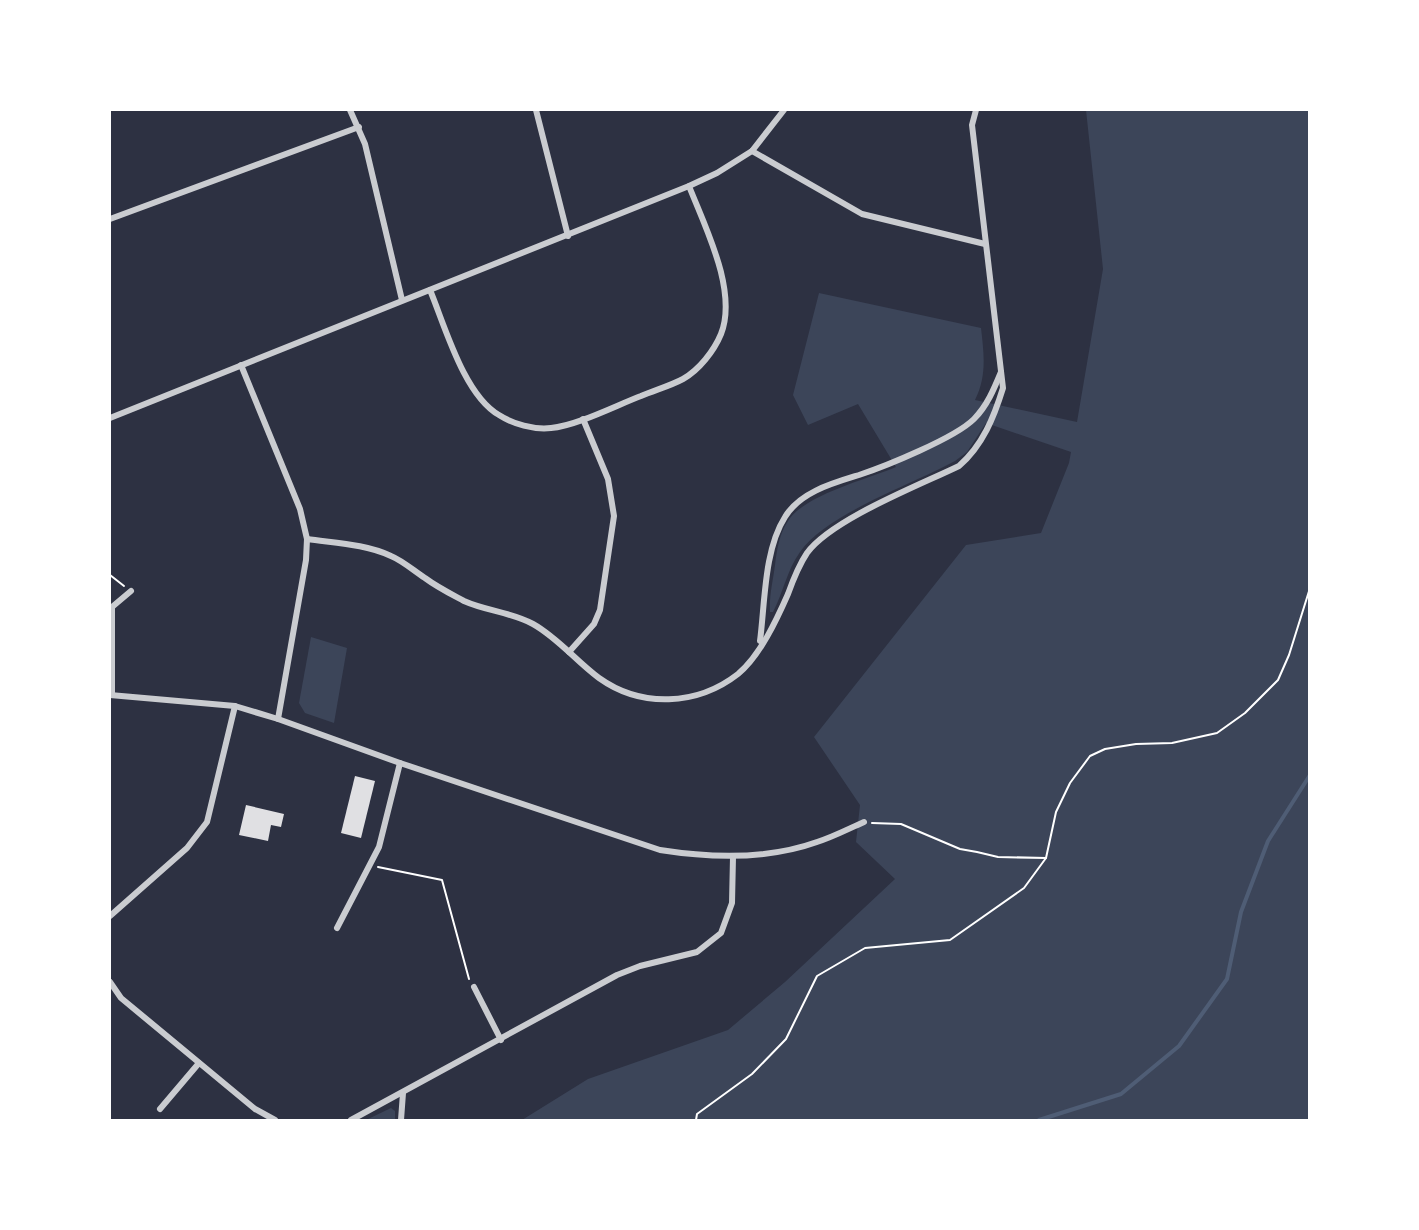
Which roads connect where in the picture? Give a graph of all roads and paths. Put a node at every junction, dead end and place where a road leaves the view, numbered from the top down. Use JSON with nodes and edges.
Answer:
{"nodes":[{"id":1,"x":350,"y":110,"type":"edge"},
{"id":2,"x":536,"y":110,"type":"edge"},
{"id":3,"x":784,"y":110,"type":"edge"},
{"id":4,"x":976,"y":110,"type":"edge"},
{"id":5,"x":359,"y":127,"type":"junction"},
{"id":6,"x":752,"y":151,"type":"junction"},
{"id":7,"x":689,"y":186,"type":"junction"},
{"id":8,"x":110,"y":219,"type":"edge"},
{"id":9,"x":568,"y":236,"type":"junction"},
{"id":10,"x":985,"y":244,"type":"junction"},
{"id":11,"x":430,"y":290,"type":"junction"},
{"id":12,"x":402,"y":300,"type":"junction"},
{"id":13,"x":241,"y":365,"type":"junction"},
{"id":14,"x":1001,"y":372,"type":"junction"},
{"id":15,"x":110,"y":418,"type":"edge"},
{"id":16,"x":583,"y":419,"type":"junction"},
{"id":17,"x":307,"y":539,"type":"junction"},
{"id":18,"x":110,"y":575,"type":"edge"},
{"id":19,"x":1310,"y":588,"type":"edge"},
{"id":20,"x":131,"y":591,"type":"joint"},
{"id":21,"x":760,"y":645,"type":"junction"},
{"id":22,"x":569,"y":652,"type":"junction"},
{"id":23,"x":111,"y":695,"type":"edge"},
{"id":24,"x":235,"y":706,"type":"junction"},
{"id":25,"x":279,"y":719,"type":"junction"},
{"id":26,"x":400,"y":763,"type":"junction"},
{"id":27,"x":864,"y":822,"type":"joint"},
{"id":28,"x":733,"y":857,"type":"junction"},
{"id":29,"x":1046,"y":858,"type":"junction"},
{"id":30,"x":371,"y":866,"type":"junction"},
{"id":31,"x":110,"y":916,"type":"edge"},
{"id":32,"x":337,"y":928,"type":"dead end"},
{"id":33,"x":110,"y":982,"type":"edge"},
{"id":34,"x":474,"y":987,"type":"joint"},
{"id":35,"x":501,"y":1041,"type":"junction"},
{"id":36,"x":199,"y":1063,"type":"junction"},
{"id":37,"x":403,"y":1093,"type":"junction"},
{"id":38,"x":160,"y":1109,"type":"dead end"},
{"id":39,"x":275,"y":1120,"type":"edge"},
{"id":40,"x":351,"y":1120,"type":"edge"},
{"id":41,"x":400,"y":1120,"type":"edge"},
{"id":42,"x":696,"y":1120,"type":"edge"}],
"edges":[{"from":1,"to":5,"type":"street"},
{"from":2,"to":9,"type":"street"},
{"from":3,"to":6,"type":"street"},
{"from":4,"to":10,"type":"street"},
{"from":5,"to":8,"type":"street"},
{"from":5,"to":12,"type":"street"},
{"from":6,"to":7,"type":"street"},
{"from":6,"to":10,"type":"street"},
{"from":7,"to":9,"type":"street"},
{"from":7,"to":16,"type":"street"},
{"from":9,"to":11,"type":"street"},
{"from":10,"to":14,"type":"street"},
{"from":11,"to":12,"type":"street"},
{"from":11,"to":16,"type":"street"},
{"from":12,"to":13,"type":"street"},
{"from":13,"to":15,"type":"street"},
{"from":13,"to":17,"type":"street"},
{"from":14,"to":21,"type":"street"},
{"from":14,"to":21,"type":"street"},
{"from":16,"to":22,"type":"street"},
{"from":17,"to":22,"type":"street"},
{"from":17,"to":25,"type":"street"},
{"from":18,"to":20,"type":"path"},
{"from":19,"to":29,"type":"path"},
{"from":20,"to":23,"type":"street"},
{"from":21,"to":22,"type":"street"},
{"from":23,"to":24,"type":"street"},
{"from":24,"to":25,"type":"street"},
{"from":24,"to":31,"type":"street"},
{"from":25,"to":26,"type":"street"},
{"from":26,"to":28,"type":"street"},
{"from":26,"to":30,"type":"street"},
{"from":27,"to":28,"type":"street"},
{"from":27,"to":29,"type":"path"},
{"from":28,"to":35,"type":"street"},
{"from":29,"to":42,"type":"path"},
{"from":30,"to":32,"type":"street"},
{"from":30,"to":34,"type":"path"},
{"from":33,"to":36,"type":"street"},
{"from":34,"to":35,"type":"street"},
{"from":35,"to":37,"type":"street"},
{"from":36,"to":38,"type":"street"},
{"from":36,"to":39,"type":"street"},
{"from":37,"to":40,"type":"street"},
{"from":37,"to":41,"type":"street"}]}
